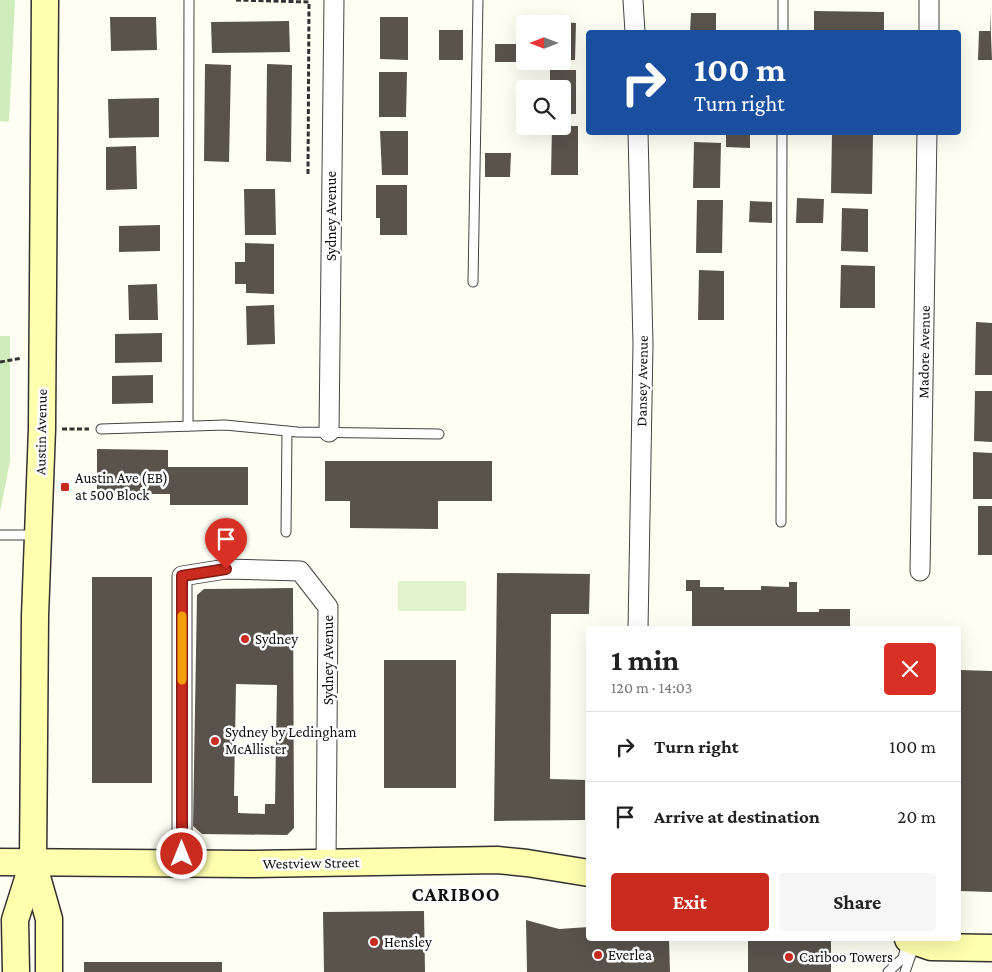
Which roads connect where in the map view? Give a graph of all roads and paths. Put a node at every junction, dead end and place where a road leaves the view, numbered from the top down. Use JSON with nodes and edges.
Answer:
{"nodes":[{"id":1,"x":45,"y":0,"type":"edge"},
{"id":2,"x":189,"y":0,"type":"edge"},
{"id":3,"x":236,"y":0,"type":"edge"},
{"id":4,"x":334,"y":0,"type":"edge"},
{"id":5,"x":478,"y":0,"type":"edge"},
{"id":6,"x":633,"y":0,"type":"edge"},
{"id":7,"x":783,"y":0,"type":"edge"},
{"id":8,"x":929,"y":0,"type":"edge"},
{"id":9,"x":634,"y":30,"type":"edge"},
{"id":10,"x":783,"y":30,"type":"edge"},
{"id":11,"x":929,"y":30,"type":"edge"},
{"id":12,"x":638,"y":135,"type":"edge"},
{"id":13,"x":782,"y":135,"type":"edge"},
{"id":14,"x":927,"y":135,"type":"edge"},
{"id":15,"x":308,"y":175,"type":"dead end"},
{"id":16,"x":473,"y":282,"type":"dead end"},
{"id":17,"x":188,"y":426,"type":"junction"},
{"id":18,"x":42,"y":429,"type":"junction"},
{"id":19,"x":101,"y":429,"type":"joint"},
{"id":20,"x":287,"y":431,"type":"junction"},
{"id":21,"x":328,"y":432,"type":"junction"},
{"id":22,"x":439,"y":434,"type":"dead end"},
{"id":23,"x":781,"y":522,"type":"dead end"},
{"id":24,"x":286,"y":532,"type":"dead end"},
{"id":25,"x":0,"y":535,"type":"edge"},
{"id":26,"x":38,"y":535,"type":"junction"},
{"id":27,"x":920,"y":571,"type":"dead end"},
{"id":28,"x":638,"y":626,"type":"edge"},
{"id":29,"x":0,"y":862,"type":"edge"},
{"id":30,"x":33,"y":863,"type":"junction"},
{"id":31,"x":326,"y":863,"type":"junction"},
{"id":32,"x":182,"y":864,"type":"junction"},
{"id":33,"x":586,"y":873,"type":"edge"},
{"id":34,"x":910,"y":941,"type":"edge"},
{"id":35,"x":910,"y":941,"type":"edge"},
{"id":36,"x":914,"y":941,"type":"edge"},
{"id":37,"x":992,"y":948,"type":"edge"},
{"id":38,"x":16,"y":972,"type":"edge"},
{"id":39,"x":49,"y":972,"type":"edge"},
{"id":40,"x":888,"y":972,"type":"edge"},
{"id":41,"x":905,"y":972,"type":"edge"}],
"edges":[{"from":1,"to":18,"type":"main road","name":"Austin Avenue"},
{"from":2,"to":17,"type":"lane"},
{"from":3,"to":15,"type":"path"},
{"from":4,"to":21,"type":"street","name":"Sydney Avenue"},
{"from":5,"to":16,"type":"lane"},
{"from":6,"to":9,"type":"street"},
{"from":7,"to":10,"type":"lane"},
{"from":8,"to":11,"type":"street"},
{"from":12,"to":28,"type":"street","name":"Dansey Avenue"},
{"from":13,"to":23,"type":"lane"},
{"from":14,"to":27,"type":"street","name":"Madore Avenue"},
{"from":17,"to":19,"type":"lane"},
{"from":17,"to":20,"type":"lane"},
{"from":18,"to":19,"type":"path"},
{"from":18,"to":26,"type":"main road","name":"Austin Avenue"},
{"from":20,"to":21,"type":"lane"},
{"from":20,"to":24,"type":"lane"},
{"from":21,"to":22,"type":"lane"},
{"from":25,"to":26,"type":"lane"},
{"from":26,"to":30,"type":"main road","name":"Austin Avenue"},
{"from":29,"to":30,"type":"main road","name":"Westview Street"},
{"from":30,"to":32,"type":"main road","name":"Westview Street"},
{"from":30,"to":38,"type":"main road","name":"Austin Avenue"},
{"from":30,"to":39,"type":"main road","name":"Austin Avenue"},
{"from":31,"to":32,"type":"main road","name":"Westview Street"},
{"from":31,"to":32,"type":"street","name":"Sydney Avenue"},
{"from":31,"to":33,"type":"main road","name":"Westview Street"},
{"from":34,"to":40,"type":"lane"},
{"from":35,"to":41,"type":"lane"},
{"from":36,"to":37,"type":"main road"}]}
